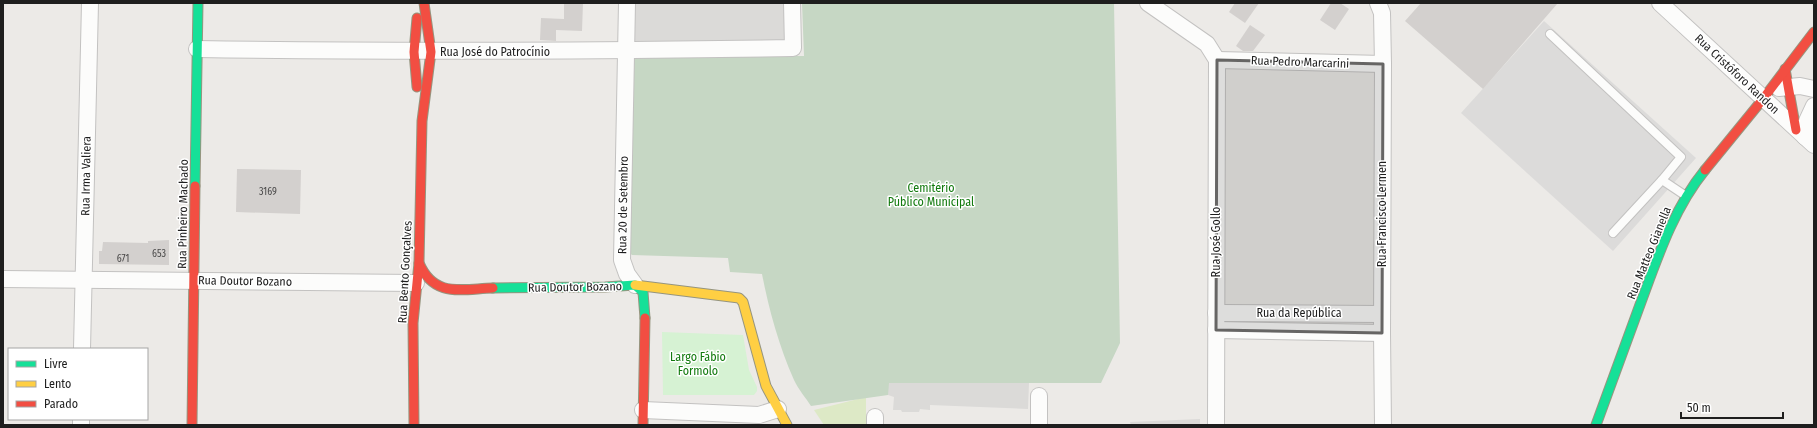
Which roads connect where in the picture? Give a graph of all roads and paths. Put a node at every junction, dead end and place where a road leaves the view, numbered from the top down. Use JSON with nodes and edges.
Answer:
{"nodes":[{"id":1,"x":90,"y":3,"type":"edge"},
{"id":2,"x":198,"y":3,"type":"edge"},
{"id":3,"x":420,"y":3,"type":"edge"},
{"id":4,"x":424,"y":3,"type":"edge"},
{"id":5,"x":627,"y":3,"type":"edge"},
{"id":6,"x":792,"y":3,"type":"edge"},
{"id":7,"x":1148,"y":3,"type":"edge"},
{"id":8,"x":1378,"y":3,"type":"edge"},
{"id":9,"x":1667,"y":6,"type":"edge"},
{"id":10,"x":1814,"y":32,"type":"edge"},
{"id":11,"x":1550,"y":34,"type":"dead end"},
{"id":12,"x":197,"y":49,"type":"junction"},
{"id":13,"x":626,"y":51,"type":"junction"},
{"id":14,"x":414,"y":52,"type":"junction"},
{"id":15,"x":431,"y":52,"type":"junction"},
{"id":16,"x":1216,"y":60,"type":"junction"},
{"id":17,"x":1383,"y":64,"type":"junction"},
{"id":18,"x":1785,"y":69,"type":"junction"},
{"id":19,"x":1789,"y":87,"type":"junction"},
{"id":20,"x":1814,"y":89,"type":"edge"},
{"id":21,"x":1767,"y":94,"type":"junction"},
{"id":22,"x":1814,"y":106,"type":"edge"},
{"id":23,"x":422,"y":121,"type":"junction"},
{"id":24,"x":1805,"y":137,"type":"edge"},
{"id":25,"x":1662,"y":180,"type":"junction"},
{"id":26,"x":1687,"y":197,"type":"junction"},
{"id":27,"x":1613,"y":232,"type":"dead end"},
{"id":28,"x":419,"y":263,"type":"junction"},
{"id":29,"x":3,"y":279,"type":"edge"},
{"id":30,"x":84,"y":280,"type":"junction"},
{"id":31,"x":194,"y":280,"type":"junction"},
{"id":32,"x":416,"y":283,"type":"junction"},
{"id":33,"x":635,"y":285,"type":"junction"},
{"id":34,"x":444,"y":289,"type":"junction"},
{"id":35,"x":434,"y":294,"type":"dead end"},
{"id":36,"x":426,"y":302,"type":"dead end"},
{"id":37,"x":1216,"y":313,"type":"junction"},
{"id":38,"x":1382,"y":314,"type":"junction"},
{"id":39,"x":414,"y":318,"type":"junction"},
{"id":40,"x":1216,"y":330,"type":"junction"},
{"id":41,"x":1382,"y":333,"type":"junction"},
{"id":42,"x":82,"y":348,"type":"edge"},
{"id":43,"x":1039,"y":396,"type":"dead end"},
{"id":44,"x":778,"y":409,"type":"junction"},
{"id":45,"x":643,"y":417,"type":"edge"},
{"id":46,"x":192,"y":425,"type":"edge"},
{"id":47,"x":414,"y":425,"type":"edge"},
{"id":48,"x":787,"y":425,"type":"edge"},
{"id":49,"x":1039,"y":425,"type":"edge"},
{"id":50,"x":1216,"y":425,"type":"edge"},
{"id":51,"x":1384,"y":425,"type":"edge"},
{"id":52,"x":1596,"y":425,"type":"edge"}],
"edges":[{"from":1,"to":30,"type":"street","name":"Rua Irma Valiera"},
{"from":2,"to":12,"type":"main road","name":"Rua Pinheiro Machado"},
{"from":3,"to":14,"type":"main road","name":"Rua Bento Gonçalves"},
{"from":4,"to":15,"type":"main road","name":"Rua Bento Gonçalves"},
{"from":5,"to":13,"type":"street","name":"Rua 20 de Setembro"},
{"from":6,"to":13,"type":"street","name":"Rua José do Patrocínio"},
{"from":7,"to":16,"type":"street"},
{"from":8,"to":17,"type":"street","name":"Rua Francisco Lermen"},
{"from":9,"to":21,"type":"street","name":"Rua Cristóforo Randon"},
{"from":10,"to":18,"type":"main road","name":"Rua Matteo Gianella"},
{"from":11,"to":25,"type":"lane"},
{"from":12,"to":14,"type":"street","name":"Rua José do Patrocínio"},
{"from":12,"to":31,"type":"main road","name":"Rua Pinheiro Machado"},
{"from":13,"to":15,"type":"street","name":"Rua José do Patrocínio"},
{"from":13,"to":33,"type":"street","name":"Rua 20 de Setembro"},
{"from":14,"to":15,"type":"street","name":"Rua José do Patrocínio"},
{"from":14,"to":23,"type":"main road","name":"Rua Bento Gonçalves"},
{"from":15,"to":23,"type":"main road","name":"Rua Bento Gonçalves"},
{"from":16,"to":17,"type":"street","name":"Rua Pedro Marcarini"},
{"from":16,"to":37,"type":"street","name":"Rua José Gollo"},
{"from":17,"to":38,"type":"street","name":"Rua Francisco Lermen"},
{"from":18,"to":19,"type":"main road"},
{"from":18,"to":21,"type":"main road","name":"Rua Matteo Gianella"},
{"from":19,"to":20,"type":"street"},
{"from":19,"to":21,"type":"street"},
{"from":19,"to":24,"type":"main road"},
{"from":21,"to":24,"type":"street","name":"Rua Cristóforo Randon"},
{"from":21,"to":26,"type":"main road","name":"Rua Matteo Gianella"},
{"from":22,"to":24,"type":"street"},
{"from":23,"to":28,"type":"main road","name":"Rua Bento Gonçalves"},
{"from":25,"to":26,"type":"lane"},
{"from":25,"to":27,"type":"lane"},
{"from":26,"to":52,"type":"main road","name":"Rua Matteo Gianella"},
{"from":28,"to":32,"type":"main road","name":"Rua Bento Gonçalves"},
{"from":28,"to":34,"type":"main road"},
{"from":29,"to":30,"type":"street","name":"Rua Doutor Bozano"},
{"from":30,"to":31,"type":"street","name":"Rua Doutor Bozano"},
{"from":30,"to":42,"type":"street","name":"Rua Irma Valiera"},
{"from":31,"to":32,"type":"street","name":"Rua Doutor Bozano"},
{"from":31,"to":46,"type":"main road","name":"Rua Pinheiro Machado"},
{"from":32,"to":39,"type":"main road","name":"Rua Bento Gonçalves"},
{"from":33,"to":34,"type":"main road","name":"Rua Doutor Bozano"},
{"from":33,"to":44,"type":"main road"},
{"from":33,"to":45,"type":"main road","name":"Rua 20 de Setembro"},
{"from":34,"to":35,"type":"main road","name":"Rua Doutor Bozano"},
{"from":36,"to":39,"type":"main road"},
{"from":37,"to":38,"type":"street","name":"Rua da República"},
{"from":37,"to":40,"type":"street","name":"Rua José Gollo"},
{"from":38,"to":41,"type":"street","name":"Rua Francisco Lermen"},
{"from":39,"to":47,"type":"main road","name":"Rua Bento Gonçalves"},
{"from":40,"to":41,"type":"street","name":"Rua da República"},
{"from":40,"to":50,"type":"street","name":"Rua José Gollo"},
{"from":41,"to":51,"type":"street","name":"Rua Francisco Lermen"},
{"from":43,"to":49,"type":"street"},
{"from":44,"to":45,"type":"street"},
{"from":44,"to":48,"type":"main road"}]}
